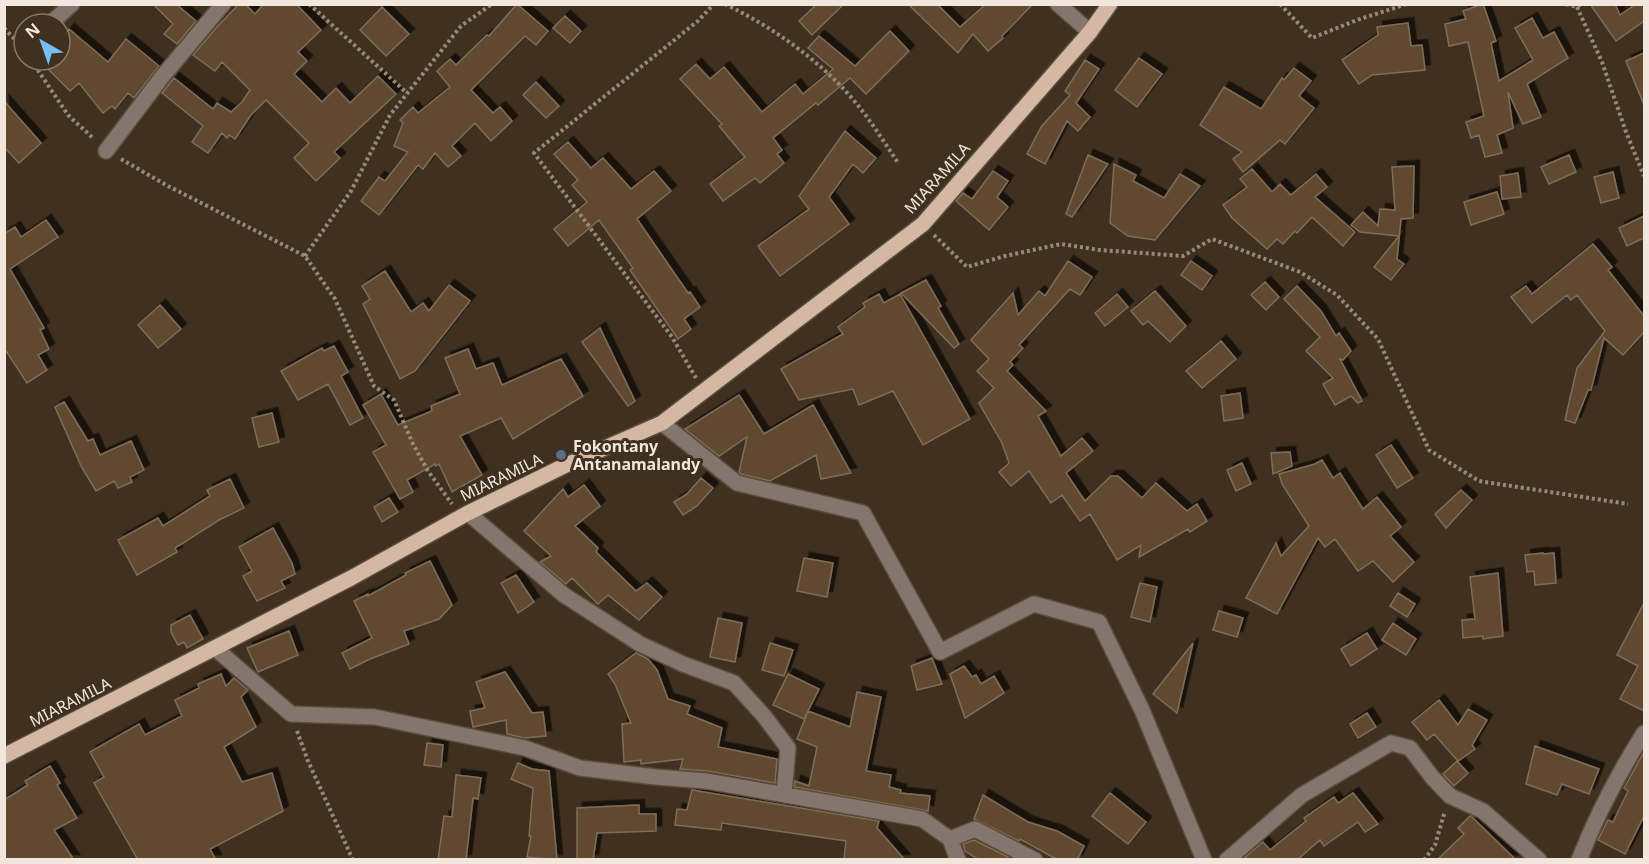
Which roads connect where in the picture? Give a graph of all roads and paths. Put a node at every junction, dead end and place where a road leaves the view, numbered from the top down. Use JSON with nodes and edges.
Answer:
{"nodes":[{"id":1,"x":223,"y":4,"type":"edge"},
{"id":2,"x":309,"y":4,"type":"edge"},
{"id":3,"x":492,"y":4,"type":"edge"},
{"id":4,"x":714,"y":4,"type":"edge"},
{"id":5,"x":725,"y":4,"type":"edge"},
{"id":6,"x":1058,"y":4,"type":"edge"},
{"id":7,"x":1110,"y":4,"type":"edge"},
{"id":8,"x":1280,"y":4,"type":"edge"},
{"id":9,"x":1407,"y":4,"type":"edge"},
{"id":10,"x":1566,"y":4,"type":"edge"},
{"id":11,"x":1579,"y":6,"type":"edge"},
{"id":12,"x":1090,"y":32,"type":"junction"},
{"id":13,"x":39,"y":72,"type":"edge"},
{"id":14,"x":407,"y":93,"type":"junction"},
{"id":15,"x":106,"y":151,"type":"junction"},
{"id":16,"x":899,"y":164,"type":"dead end"},
{"id":17,"x":1644,"y":176,"type":"edge"},
{"id":18,"x":923,"y":224,"type":"junction"},
{"id":19,"x":305,"y":256,"type":"junction"},
{"id":20,"x":704,"y":391,"type":"junction"},
{"id":21,"x":662,"y":423,"type":"junction"},
{"id":22,"x":1628,"y":504,"type":"dead end"},
{"id":23,"x":464,"y":515,"type":"junction"},
{"id":24,"x":216,"y":649,"type":"junction"},
{"id":25,"x":291,"y":714,"type":"junction"},
{"id":26,"x":1644,"y":733,"type":"edge"},
{"id":27,"x":4,"y":756,"type":"edge"},
{"id":28,"x":784,"y":795,"type":"junction"},
{"id":29,"x":1450,"y":796,"type":"junction"},
{"id":30,"x":950,"y":839,"type":"junction"},
{"id":31,"x":353,"y":860,"type":"edge"},
{"id":32,"x":958,"y":860,"type":"edge"},
{"id":33,"x":1035,"y":860,"type":"edge"},
{"id":34,"x":1204,"y":860,"type":"edge"},
{"id":35,"x":1227,"y":860,"type":"edge"},
{"id":36,"x":1424,"y":860,"type":"edge"},
{"id":37,"x":1539,"y":860,"type":"edge"},
{"id":38,"x":1579,"y":860,"type":"edge"}],
"edges":[{"from":1,"to":15,"type":"street"},
{"from":2,"to":14,"type":"path"},
{"from":3,"to":14,"type":"path"},
{"from":4,"to":20,"type":"path"},
{"from":5,"to":16,"type":"path"},
{"from":6,"to":12,"type":"street"},
{"from":7,"to":12,"type":"main road","name":"MIARAMILA"},
{"from":8,"to":9,"type":"path"},
{"from":10,"to":11,"type":"path"},
{"from":11,"to":17,"type":"path"},
{"from":12,"to":18,"type":"main road","name":"MIARAMILA"},
{"from":13,"to":15,"type":"path"},
{"from":14,"to":19,"type":"path"},
{"from":15,"to":19,"type":"path"},
{"from":18,"to":20,"type":"main road","name":"MIARAMILA"},
{"from":18,"to":22,"type":"path"},
{"from":19,"to":23,"type":"path"},
{"from":20,"to":21,"type":"main road","name":"MIARAMILA"},
{"from":21,"to":23,"type":"main road","name":"MIARAMILA"},
{"from":21,"to":34,"type":"street"},
{"from":23,"to":24,"type":"main road","name":"MIARAMILA"},
{"from":23,"to":28,"type":"street"},
{"from":24,"to":25,"type":"street"},
{"from":24,"to":27,"type":"main road","name":"MIARAMILA"},
{"from":25,"to":28,"type":"street"},
{"from":25,"to":31,"type":"path"},
{"from":26,"to":38,"type":"street"},
{"from":28,"to":30,"type":"street"},
{"from":29,"to":35,"type":"street"},
{"from":29,"to":36,"type":"path"},
{"from":29,"to":37,"type":"street"},
{"from":30,"to":32,"type":"street"},
{"from":30,"to":33,"type":"street"}]}
